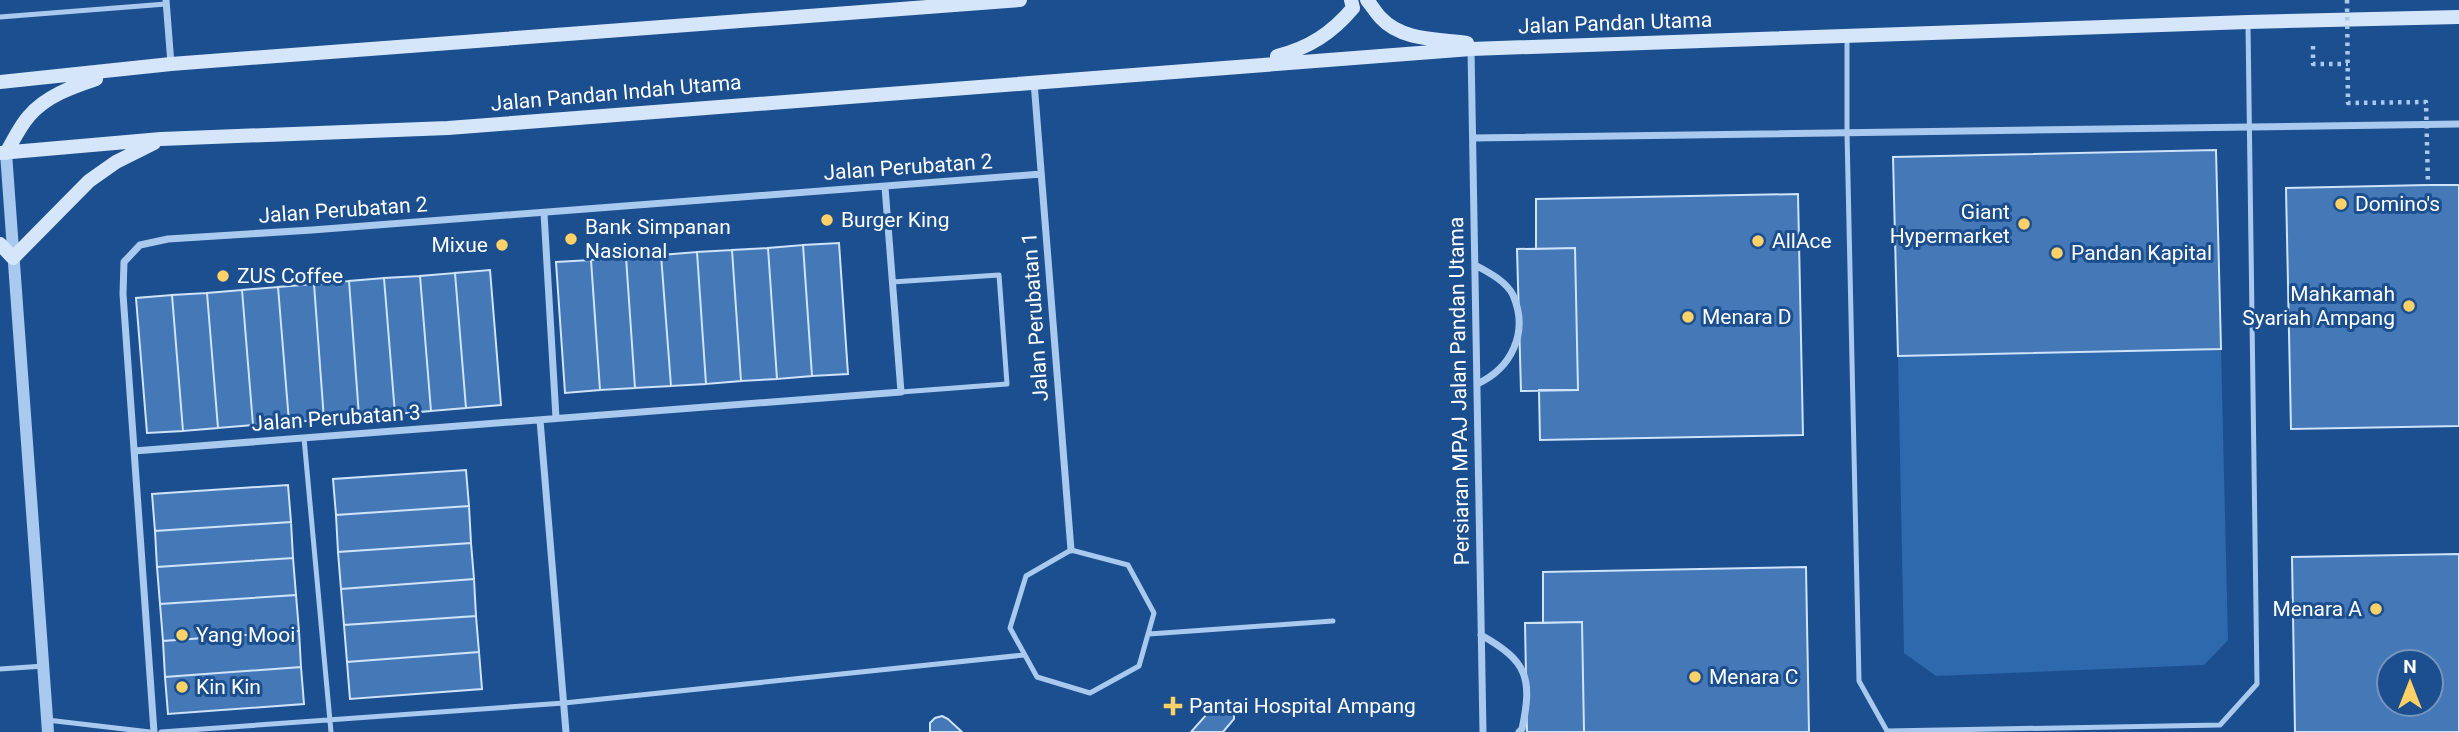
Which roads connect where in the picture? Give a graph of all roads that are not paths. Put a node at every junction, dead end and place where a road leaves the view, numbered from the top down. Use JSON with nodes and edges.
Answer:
{"nodes":[{"id":1,"x":97,"y":0,"type":"edge"},
{"id":2,"x":1020,"y":0,"type":"edge"},
{"id":3,"x":1351,"y":0,"type":"edge"},
{"id":4,"x":1367,"y":0,"type":"edge"},
{"id":5,"x":166,"y":2,"type":"edge"},
{"id":6,"x":98,"y":9,"type":"junction"},
{"id":7,"x":0,"y":17,"type":"edge"},
{"id":8,"x":2459,"y":17,"type":"edge"},
{"id":9,"x":2248,"y":22,"type":"junction"},
{"id":10,"x":1847,"y":35,"type":"junction"},
{"id":11,"x":1507,"y":48,"type":"junction"},
{"id":12,"x":1471,"y":49,"type":"junction"},
{"id":13,"x":171,"y":64,"type":"junction"},
{"id":14,"x":1235,"y":66,"type":"junction"},
{"id":15,"x":116,"y":71,"type":"junction"},
{"id":16,"x":1034,"y":81,"type":"junction"},
{"id":17,"x":0,"y":82,"type":"edge"},
{"id":18,"x":2459,"y":124,"type":"edge"},
{"id":19,"x":2250,"y":127,"type":"junction"},
{"id":20,"x":1847,"y":133,"type":"junction"},
{"id":21,"x":1473,"y":138,"type":"junction"},
{"id":22,"x":161,"y":139,"type":"junction"},
{"id":23,"x":2,"y":151,"type":"edge"},
{"id":24,"x":1041,"y":174,"type":"junction"},
{"id":25,"x":885,"y":187,"type":"junction"},
{"id":26,"x":544,"y":213,"type":"junction"},
{"id":27,"x":0,"y":244,"type":"edge"},
{"id":28,"x":13,"y":258,"type":"junction"},
{"id":29,"x":1475,"y":265,"type":"junction"},
{"id":30,"x":892,"y":282,"type":"junction"},
{"id":31,"x":1477,"y":384,"type":"junction"},
{"id":32,"x":901,"y":392,"type":"junction"},
{"id":33,"x":555,"y":418,"type":"junction"},
{"id":34,"x":540,"y":420,"type":"junction"},
{"id":35,"x":304,"y":438,"type":"junction"},
{"id":36,"x":134,"y":452,"type":"junction"},
{"id":37,"x":1071,"y":550,"type":"junction"},
{"id":38,"x":1333,"y":621,"type":"dead end"},
{"id":39,"x":1149,"y":634,"type":"junction"},
{"id":40,"x":1481,"y":635,"type":"junction"},
{"id":41,"x":1024,"y":655,"type":"junction"},
{"id":42,"x":44,"y":666,"type":"junction"},
{"id":43,"x":0,"y":669,"type":"edge"},
{"id":44,"x":564,"y":703,"type":"junction"},
{"id":45,"x":330,"y":720,"type":"junction"},
{"id":46,"x":48,"y":726,"type":"edge"},
{"id":47,"x":2160,"y":729,"type":"edge"},
{"id":48,"x":1924,"y":731,"type":"edge"},
{"id":49,"x":152,"y":732,"type":"edge"},
{"id":50,"x":161,"y":732,"type":"edge"},
{"id":51,"x":331,"y":732,"type":"edge"},
{"id":52,"x":566,"y":732,"type":"edge"},
{"id":53,"x":1483,"y":732,"type":"edge"},
{"id":54,"x":1519,"y":732,"type":"edge"}],
"edges":[{"from":1,"to":6,"type":"lane"},
{"from":2,"to":13,"type":"main road"},
{"from":3,"to":14,"type":"main road"},
{"from":4,"to":11,"type":"main road"},
{"from":5,"to":6,"type":"lane"},
{"from":5,"to":13,"type":"street"},
{"from":6,"to":7,"type":"lane"},
{"from":8,"to":9,"type":"main road","name":"Jalan Pandan Utama"},
{"from":9,"to":10,"type":"main road","name":"Jalan Pandan Utama"},
{"from":9,"to":19,"type":"lane"},
{"from":10,"to":11,"type":"main road","name":"Jalan Pandan Utama"},
{"from":10,"to":20,"type":"lane"},
{"from":11,"to":12,"type":"main road","name":"Jalan Pandan Utama"},
{"from":12,"to":14,"type":"main road","name":"Jalan Pandan Utama"},
{"from":12,"to":21,"type":"street","name":"Persiaran MPAJ Jalan Pandan Utama"},
{"from":13,"to":15,"type":"main road"},
{"from":14,"to":16,"type":"main road","name":"Jalan Pandan Indah Utama"},
{"from":15,"to":17,"type":"main road"},
{"from":15,"to":23,"type":"main road"},
{"from":16,"to":22,"type":"main road","name":"Jalan Pandan Indah Utama"},
{"from":16,"to":24,"type":"street","name":"Jalan Perubatan 1"},
{"from":18,"to":19,"type":"street"},
{"from":19,"to":20,"type":"street"},
{"from":19,"to":47,"type":"lane"},
{"from":20,"to":21,"type":"street"},
{"from":20,"to":48,"type":"lane"},
{"from":21,"to":29,"type":"street","name":"Persiaran MPAJ Jalan Pandan Utama"},
{"from":22,"to":23,"type":"main road","name":"Jalan Pandan Indah Utama"},
{"from":22,"to":28,"type":"main road"},
{"from":23,"to":28,"type":"street"},
{"from":24,"to":25,"type":"street","name":"Jalan Perubatan 2"},
{"from":24,"to":37,"type":"street","name":"Jalan Perubatan 1"},
{"from":25,"to":26,"type":"street","name":"Jalan Perubatan 2"},
{"from":25,"to":30,"type":"street"},
{"from":26,"to":33,"type":"street"},
{"from":26,"to":36,"type":"street","name":"Jalan Perubatan 2"},
{"from":27,"to":28,"type":"main road"},
{"from":28,"to":42,"type":"street"},
{"from":29,"to":31,"type":"street","name":"Persiaran MPAJ Jalan Pandan Utama"},
{"from":29,"to":31,"type":"street"},
{"from":30,"to":32,"type":"street"},
{"from":30,"to":32,"type":"lane"},
{"from":31,"to":40,"type":"street","name":"Persiaran MPAJ Jalan Pandan Utama"},
{"from":32,"to":33,"type":"street","name":"Jalan Perubatan 3"},
{"from":33,"to":34,"type":"street","name":"Jalan Perubatan 3"},
{"from":34,"to":35,"type":"street","name":"Jalan Perubatan 3"},
{"from":34,"to":44,"type":"street"},
{"from":35,"to":36,"type":"street","name":"Jalan Perubatan 3"},
{"from":35,"to":45,"type":"lane"},
{"from":36,"to":49,"type":"street","name":"Jalan Perubatan 2"},
{"from":37,"to":39,"type":"lane"},
{"from":37,"to":41,"type":"lane"},
{"from":38,"to":39,"type":"lane"},
{"from":39,"to":41,"type":"lane"},
{"from":40,"to":53,"type":"street","name":"Persiaran MPAJ Jalan Pandan Utama"},
{"from":40,"to":54,"type":"street"},
{"from":41,"to":44,"type":"lane"},
{"from":42,"to":43,"type":"lane"},
{"from":42,"to":46,"type":"street"},
{"from":44,"to":45,"type":"lane"},
{"from":44,"to":52,"type":"street"},
{"from":45,"to":50,"type":"lane"},
{"from":45,"to":51,"type":"lane"},
{"from":46,"to":49,"type":"lane"},
{"from":47,"to":48,"type":"lane"}]}
